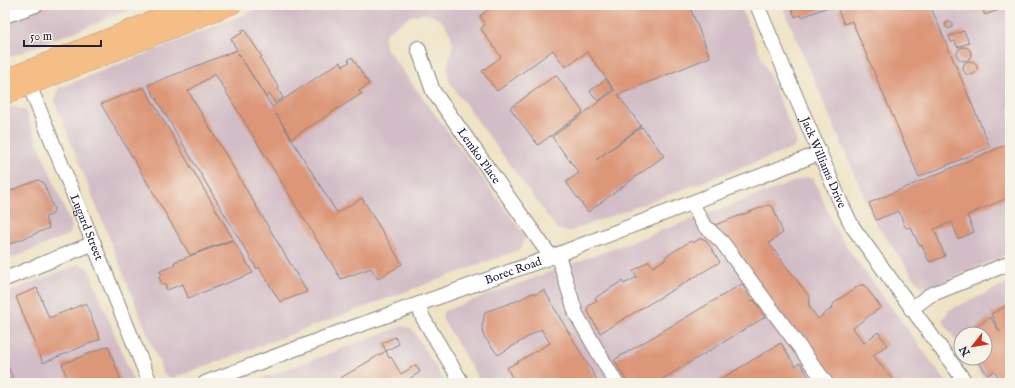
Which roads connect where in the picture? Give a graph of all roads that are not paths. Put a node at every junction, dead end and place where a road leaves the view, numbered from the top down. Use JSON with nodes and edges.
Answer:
{"nodes":[{"id":1,"x":36,"y":5,"type":"edge"},
{"id":2,"x":190,"y":5,"type":"edge"},
{"id":3,"x":233,"y":5,"type":"edge"},
{"id":4,"x":757,"y":5,"type":"edge"},
{"id":5,"x":5,"y":16,"type":"edge"},
{"id":6,"x":418,"y":48,"type":"dead end"},
{"id":7,"x":5,"y":78,"type":"edge"},
{"id":8,"x":27,"y":78,"type":"junction"},
{"id":9,"x":5,"y":96,"type":"edge"},
{"id":10,"x":820,"y":154,"type":"junction"},
{"id":11,"x":692,"y":203,"type":"junction"},
{"id":12,"x":94,"y":243,"type":"junction"},
{"id":13,"x":554,"y":256,"type":"junction"},
{"id":14,"x":1010,"y":263,"type":"edge"},
{"id":15,"x":5,"y":279,"type":"edge"},
{"id":16,"x":418,"y":305,"type":"junction"},
{"id":17,"x":911,"y":308,"type":"junction"},
{"id":18,"x":150,"y":383,"type":"edge"},
{"id":19,"x":204,"y":383,"type":"edge"},
{"id":20,"x":462,"y":383,"type":"edge"},
{"id":21,"x":616,"y":383,"type":"edge"},
{"id":22,"x":826,"y":383,"type":"edge"},
{"id":23,"x":966,"y":383,"type":"edge"}],
"edges":[{"from":1,"to":5,"type":"street"},
{"from":2,"to":8,"type":"main road"},
{"from":3,"to":8,"type":"main road"},
{"from":4,"to":10,"type":"street","name":"Jack Williams Drive"},
{"from":6,"to":13,"type":"street","name":"Lemko Place"},
{"from":7,"to":8,"type":"main road"},
{"from":8,"to":9,"type":"main road"},
{"from":8,"to":12,"type":"street","name":"Lugard Street"},
{"from":10,"to":11,"type":"street","name":"Borec Road"},
{"from":10,"to":17,"type":"street","name":"Jack Williams Drive"},
{"from":11,"to":13,"type":"street","name":"Borec Road"},
{"from":11,"to":22,"type":"street"},
{"from":12,"to":15,"type":"street"},
{"from":12,"to":18,"type":"street","name":"Lugard Street"},
{"from":13,"to":16,"type":"street","name":"Borec Road"},
{"from":13,"to":21,"type":"street","name":"Lemko Place"},
{"from":14,"to":17,"type":"street"},
{"from":16,"to":19,"type":"street","name":"Borec Road"},
{"from":16,"to":20,"type":"street"},
{"from":17,"to":23,"type":"street","name":"Jack Williams Drive"}]}
